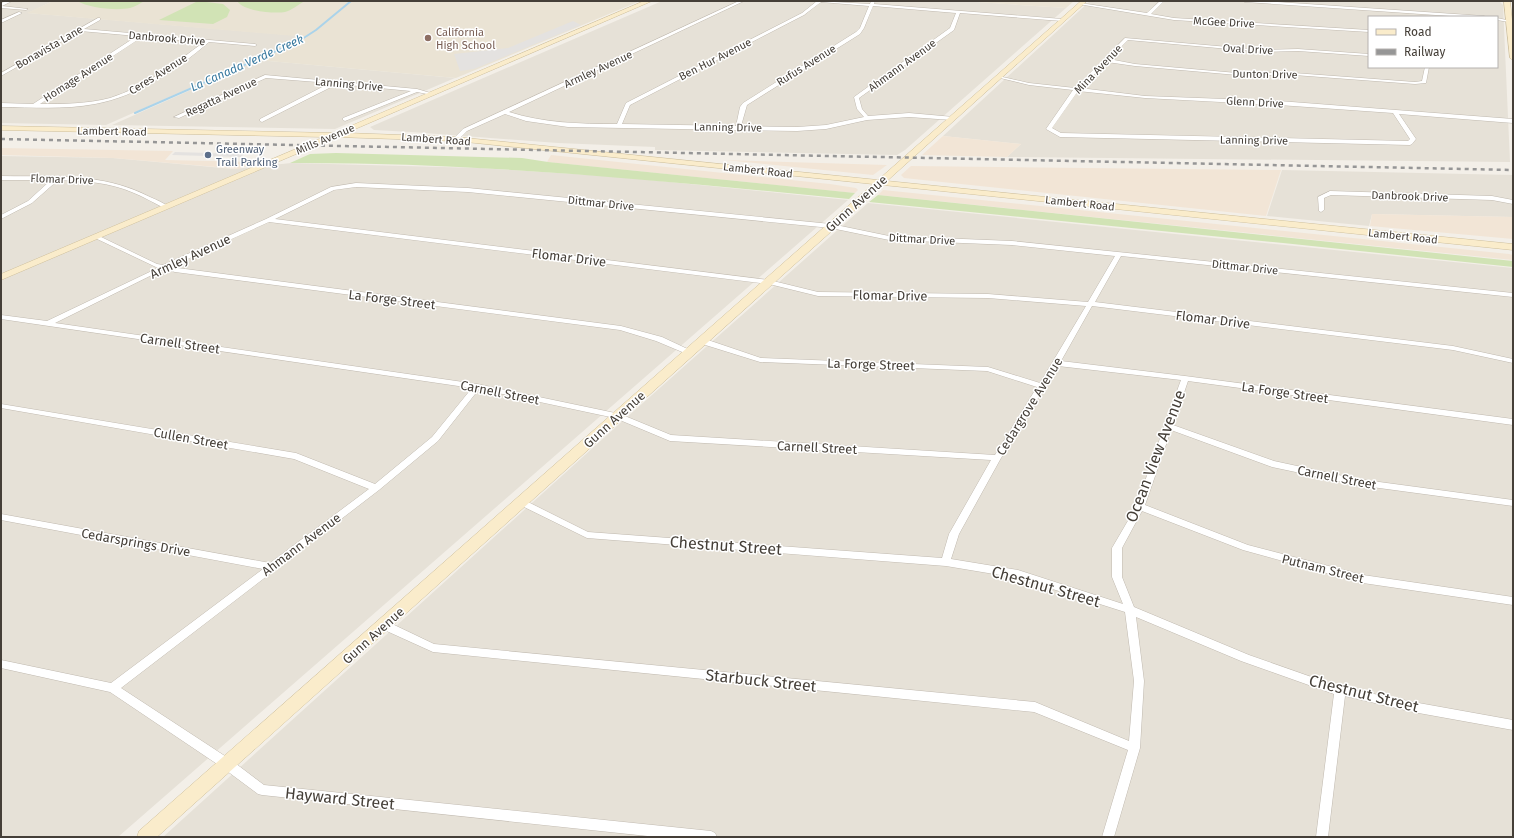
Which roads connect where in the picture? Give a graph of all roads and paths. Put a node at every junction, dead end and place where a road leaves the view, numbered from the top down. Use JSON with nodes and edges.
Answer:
{"nodes":[{"id":1,"x":10,"y":1,"type":"edge"},
{"id":2,"x":649,"y":1,"type":"edge"},
{"id":3,"x":742,"y":1,"type":"edge"},
{"id":4,"x":820,"y":1,"type":"edge"},
{"id":5,"x":1162,"y":1,"type":"edge"},
{"id":6,"x":1245,"y":1,"type":"edge"},
{"id":7,"x":1508,"y":1,"type":"edge"},
{"id":8,"x":1082,"y":2,"type":"edge"},
{"id":9,"x":872,"y":3,"type":"edge"},
{"id":10,"x":1,"y":6,"type":"edge"},
{"id":11,"x":26,"y":9,"type":"dead end"},
{"id":12,"x":959,"y":12,"type":"junction"},
{"id":13,"x":20,"y":13,"type":"dead end"},
{"id":14,"x":1148,"y":15,"type":"junction"},
{"id":15,"x":1433,"y":15,"type":"edge"},
{"id":16,"x":1458,"y":16,"type":"edge"},
{"id":17,"x":1510,"y":16,"type":"edge"},
{"id":18,"x":98,"y":19,"type":"dead end"},
{"id":19,"x":1498,"y":19,"type":"edge"},
{"id":20,"x":1062,"y":20,"type":"junction"},
{"id":21,"x":1,"y":22,"type":"edge"},
{"id":22,"x":78,"y":30,"type":"junction"},
{"id":23,"x":1368,"y":31,"type":"edge"},
{"id":24,"x":140,"y":36,"type":"junction"},
{"id":25,"x":1512,"y":36,"type":"edge"},
{"id":26,"x":1127,"y":39,"type":"joint"},
{"id":27,"x":207,"y":42,"type":"junction"},
{"id":28,"x":255,"y":45,"type":"dead end"},
{"id":29,"x":1368,"y":55,"type":"edge"},
{"id":30,"x":1513,"y":58,"type":"edge"},
{"id":31,"x":1106,"y":60,"type":"junction"},
{"id":32,"x":1427,"y":68,"type":"edge"},
{"id":33,"x":1,"y":75,"type":"edge"},
{"id":34,"x":265,"y":76,"type":"joint"},
{"id":35,"x":998,"y":77,"type":"junction"},
{"id":36,"x":336,"y":83,"type":"junction"},
{"id":37,"x":1077,"y":89,"type":"junction"},
{"id":38,"x":416,"y":90,"type":"junction"},
{"id":39,"x":432,"y":94,"type":"junction"},
{"id":40,"x":1,"y":105,"type":"edge"},
{"id":41,"x":35,"y":105,"type":"junction"},
{"id":42,"x":505,"y":112,"type":"junction"},
{"id":43,"x":1395,"y":112,"type":"junction"},
{"id":44,"x":177,"y":117,"type":"dead end"},
{"id":45,"x":867,"y":118,"type":"junction"},
{"id":46,"x":952,"y":118,"type":"junction"},
{"id":47,"x":345,"y":119,"type":"dead end"},
{"id":48,"x":262,"y":120,"type":"dead end"},
{"id":49,"x":1513,"y":121,"type":"edge"},
{"id":50,"x":619,"y":125,"type":"junction"},
{"id":51,"x":738,"y":127,"type":"junction"},
{"id":52,"x":1,"y":128,"type":"edge"},
{"id":53,"x":336,"y":135,"type":"junction"},
{"id":54,"x":1060,"y":135,"type":"joint"},
{"id":55,"x":456,"y":139,"type":"junction"},
{"id":56,"x":1,"y":178,"type":"edge"},
{"id":57,"x":56,"y":179,"type":"junction"},
{"id":58,"x":879,"y":183,"type":"junction"},
{"id":59,"x":332,"y":188,"type":"joint"},
{"id":60,"x":1513,"y":202,"type":"edge"},
{"id":61,"x":166,"y":207,"type":"junction"},
{"id":62,"x":1321,"y":210,"type":"dead end"},
{"id":63,"x":1,"y":217,"type":"edge"},
{"id":64,"x":268,"y":220,"type":"junction"},
{"id":65,"x":831,"y":226,"type":"junction"},
{"id":66,"x":97,"y":237,"type":"junction"},
{"id":67,"x":1513,"y":247,"type":"edge"},
{"id":68,"x":1119,"y":254,"type":"junction"},
{"id":69,"x":164,"y":267,"type":"junction"},
{"id":70,"x":1,"y":277,"type":"edge"},
{"id":71,"x":769,"y":282,"type":"junction"},
{"id":72,"x":1513,"y":295,"type":"edge"},
{"id":73,"x":1091,"y":304,"type":"junction"},
{"id":74,"x":1,"y":317,"type":"edge"},
{"id":75,"x":47,"y":324,"type":"junction"},
{"id":76,"x":702,"y":341,"type":"junction"},
{"id":77,"x":690,"y":352,"type":"junction"},
{"id":78,"x":1513,"y":361,"type":"edge"},
{"id":79,"x":1056,"y":364,"type":"junction"},
{"id":80,"x":1185,"y":378,"type":"junction"},
{"id":81,"x":477,"y":386,"type":"junction"},
{"id":82,"x":1041,"y":386,"type":"junction"},
{"id":83,"x":1,"y":406,"type":"edge"},
{"id":84,"x":618,"y":416,"type":"junction"},
{"id":85,"x":1513,"y":422,"type":"edge"},
{"id":86,"x":1167,"y":426,"type":"junction"},
{"id":87,"x":997,"y":458,"type":"junction"},
{"id":88,"x":376,"y":488,"type":"junction"},
{"id":89,"x":521,"y":502,"type":"junction"},
{"id":90,"x":1513,"y":503,"type":"edge"},
{"id":91,"x":1140,"y":506,"type":"junction"},
{"id":92,"x":1,"y":518,"type":"edge"},
{"id":93,"x":946,"y":562,"type":"junction"},
{"id":94,"x":271,"y":567,"type":"junction"},
{"id":95,"x":1513,"y":602,"type":"edge"},
{"id":96,"x":1130,"y":610,"type":"junction"},
{"id":97,"x":384,"y":625,"type":"junction"},
{"id":98,"x":1,"y":664,"type":"edge"},
{"id":99,"x":113,"y":688,"type":"junction"},
{"id":100,"x":1340,"y":691,"type":"junction"},
{"id":101,"x":1513,"y":725,"type":"edge"},
{"id":102,"x":1134,"y":748,"type":"junction"},
{"id":103,"x":227,"y":764,"type":"junction"},
{"id":104,"x":145,"y":837,"type":"edge"},
{"id":105,"x":711,"y":837,"type":"edge"},
{"id":106,"x":1108,"y":837,"type":"edge"},
{"id":107,"x":1322,"y":837,"type":"edge"}],
"edges":[{"from":1,"to":10,"type":"street"},
{"from":2,"to":39,"type":"main road","name":"Mills Avenue"},
{"from":3,"to":42,"type":"street","name":"Armley Avenue"},
{"from":4,"to":9,"type":"street"},
{"from":4,"to":50,"type":"street","name":"Ben Hur Avenue"},
{"from":5,"to":14,"type":"street"},
{"from":6,"to":15,"type":"street"},
{"from":7,"to":17,"type":"main road"},
{"from":8,"to":14,"type":"street","name":"McGee Drive"},
{"from":8,"to":20,"type":"main road","name":"Gunn Avenue"},
{"from":9,"to":12,"type":"street"},
{"from":9,"to":51,"type":"street","name":"Rufus Avenue"},
{"from":10,"to":11,"type":"street"},
{"from":12,"to":20,"type":"street"},
{"from":12,"to":45,"type":"street","name":"Ahmann Avenue"},
{"from":13,"to":21,"type":"street"},
{"from":14,"to":23,"type":"street","name":"McGee Drive"},
{"from":15,"to":16,"type":"street"},
{"from":17,"to":19,"type":"street"},
{"from":17,"to":25,"type":"main road"},
{"from":18,"to":22,"type":"street","name":"Bonavista Lane"},
{"from":20,"to":35,"type":"main road","name":"Gunn Avenue"},
{"from":22,"to":24,"type":"street","name":"Danbrook Drive"},
{"from":22,"to":33,"type":"street","name":"Bonavista Lane"},
{"from":24,"to":27,"type":"street","name":"Danbrook Drive"},
{"from":24,"to":41,"type":"street","name":"Homage Avenue"},
{"from":25,"to":30,"type":"main road"},
{"from":26,"to":29,"type":"street","name":"Oval Drive"},
{"from":26,"to":31,"type":"street","name":"Mina Avenue"},
{"from":27,"to":28,"type":"street","name":"Danbrook Drive"},
{"from":27,"to":41,"type":"street","name":"Ceres Avenue"},
{"from":31,"to":32,"type":"street","name":"Dunton Drive"},
{"from":31,"to":37,"type":"street","name":"Mina Avenue"},
{"from":34,"to":36,"type":"street","name":"Lanning Drive"},
{"from":34,"to":44,"type":"street","name":"Regatta Avenue"},
{"from":35,"to":37,"type":"street","name":"Glenn Drive"},
{"from":35,"to":46,"type":"main road","name":"Gunn Avenue"},
{"from":36,"to":38,"type":"street","name":"Lanning Drive"},
{"from":36,"to":48,"type":"street"},
{"from":37,"to":43,"type":"street","name":"Glenn Drive"},
{"from":37,"to":54,"type":"street","name":"Mina Avenue"},
{"from":38,"to":39,"type":"street","name":"Lanning Drive"},
{"from":38,"to":47,"type":"street"},
{"from":39,"to":53,"type":"main road","name":"Mills Avenue"},
{"from":40,"to":41,"type":"street"},
{"from":42,"to":50,"type":"street","name":"Lanning Drive"},
{"from":42,"to":55,"type":"street","name":"Armley Avenue"},
{"from":43,"to":49,"type":"street","name":"Glenn Drive"},
{"from":43,"to":54,"type":"street","name":"Lanning Drive"},
{"from":45,"to":46,"type":"street","name":"Lanning Drive"},
{"from":45,"to":51,"type":"street","name":"Lanning Drive"},
{"from":46,"to":58,"type":"main road","name":"Gunn Avenue"},
{"from":50,"to":51,"type":"street","name":"Lanning Drive"},
{"from":52,"to":53,"type":"main road","name":"Lambert Road"},
{"from":53,"to":55,"type":"main road","name":"Lambert Road"},
{"from":53,"to":61,"type":"main road","name":"Mills Avenue"},
{"from":55,"to":58,"type":"main road","name":"Lambert Road"},
{"from":56,"to":57,"type":"street","name":"Flomar Drive"},
{"from":57,"to":61,"type":"street","name":"Flomar Drive"},
{"from":57,"to":63,"type":"street"},
{"from":58,"to":65,"type":"main road","name":"Gunn Avenue"},
{"from":58,"to":67,"type":"main road","name":"Lambert Road"},
{"from":59,"to":64,"type":"street","name":"Armley Avenue"},
{"from":59,"to":65,"type":"street","name":"Dittmar Drive"},
{"from":60,"to":62,"type":"street","name":"Danbrook Drive"},
{"from":61,"to":66,"type":"main road","name":"Mills Avenue"},
{"from":64,"to":69,"type":"street","name":"Armley Avenue"},
{"from":64,"to":71,"type":"street","name":"Flomar Drive"},
{"from":65,"to":68,"type":"street","name":"Dittmar Drive"},
{"from":65,"to":71,"type":"main road","name":"Gunn Avenue"},
{"from":66,"to":69,"type":"street","name":"La Forge Street"},
{"from":66,"to":70,"type":"main road","name":"Mills Avenue"},
{"from":68,"to":72,"type":"street","name":"Dittmar Drive"},
{"from":68,"to":73,"type":"street","name":"Cedargrove Avenue"},
{"from":69,"to":75,"type":"street","name":"Armley Avenue"},
{"from":69,"to":77,"type":"street","name":"La Forge Street"},
{"from":71,"to":73,"type":"street","name":"Flomar Drive"},
{"from":71,"to":76,"type":"main road","name":"Gunn Avenue"},
{"from":73,"to":78,"type":"street","name":"Flomar Drive"},
{"from":73,"to":79,"type":"street","name":"Cedargrove Avenue"},
{"from":74,"to":75,"type":"street","name":"Carnell Street"},
{"from":75,"to":81,"type":"street","name":"Carnell Street"},
{"from":76,"to":77,"type":"main road","name":"Gunn Avenue"},
{"from":76,"to":82,"type":"street","name":"La Forge Street"},
{"from":77,"to":84,"type":"main road","name":"Gunn Avenue"},
{"from":79,"to":80,"type":"street","name":"La Forge Street"},
{"from":79,"to":82,"type":"street","name":"Cedargrove Avenue"},
{"from":80,"to":85,"type":"street","name":"La Forge Street"},
{"from":80,"to":86,"type":"street","name":"Ocean View Avenue"},
{"from":81,"to":84,"type":"street","name":"Carnell Street"},
{"from":81,"to":88,"type":"street","name":"Ahmann Avenue"},
{"from":82,"to":87,"type":"street","name":"Cedargrove Avenue"},
{"from":83,"to":88,"type":"street","name":"Cullen Street"},
{"from":84,"to":87,"type":"street","name":"Carnell Street"},
{"from":84,"to":89,"type":"main road","name":"Gunn Avenue"},
{"from":86,"to":90,"type":"street","name":"Carnell Street"},
{"from":86,"to":91,"type":"street","name":"Ocean View Avenue"},
{"from":87,"to":93,"type":"street","name":"Cedargrove Avenue"},
{"from":88,"to":94,"type":"street","name":"Ahmann Avenue"},
{"from":89,"to":93,"type":"street","name":"Chestnut Street"},
{"from":89,"to":97,"type":"main road","name":"Gunn Avenue"},
{"from":91,"to":95,"type":"street","name":"Putnam Street"},
{"from":91,"to":96,"type":"street","name":"Ocean View Avenue"},
{"from":92,"to":94,"type":"street","name":"Cedarsprings Drive"},
{"from":93,"to":96,"type":"street","name":"Chestnut Street"},
{"from":94,"to":99,"type":"street","name":"Ahmann Avenue"},
{"from":96,"to":100,"type":"street","name":"Chestnut Street"},
{"from":96,"to":102,"type":"street","name":"Ocean View Avenue"},
{"from":97,"to":102,"type":"street","name":"Starbuck Street"},
{"from":97,"to":103,"type":"main road","name":"Gunn Avenue"},
{"from":98,"to":99,"type":"street","name":"Hayward Street"},
{"from":99,"to":103,"type":"street","name":"Hayward Street"},
{"from":100,"to":101,"type":"street","name":"Chestnut Street"},
{"from":100,"to":107,"type":"street"},
{"from":102,"to":106,"type":"street","name":"Ocean View Avenue"},
{"from":103,"to":104,"type":"main road","name":"Gunn Avenue"},
{"from":103,"to":105,"type":"street","name":"Hayward Street"}]}
